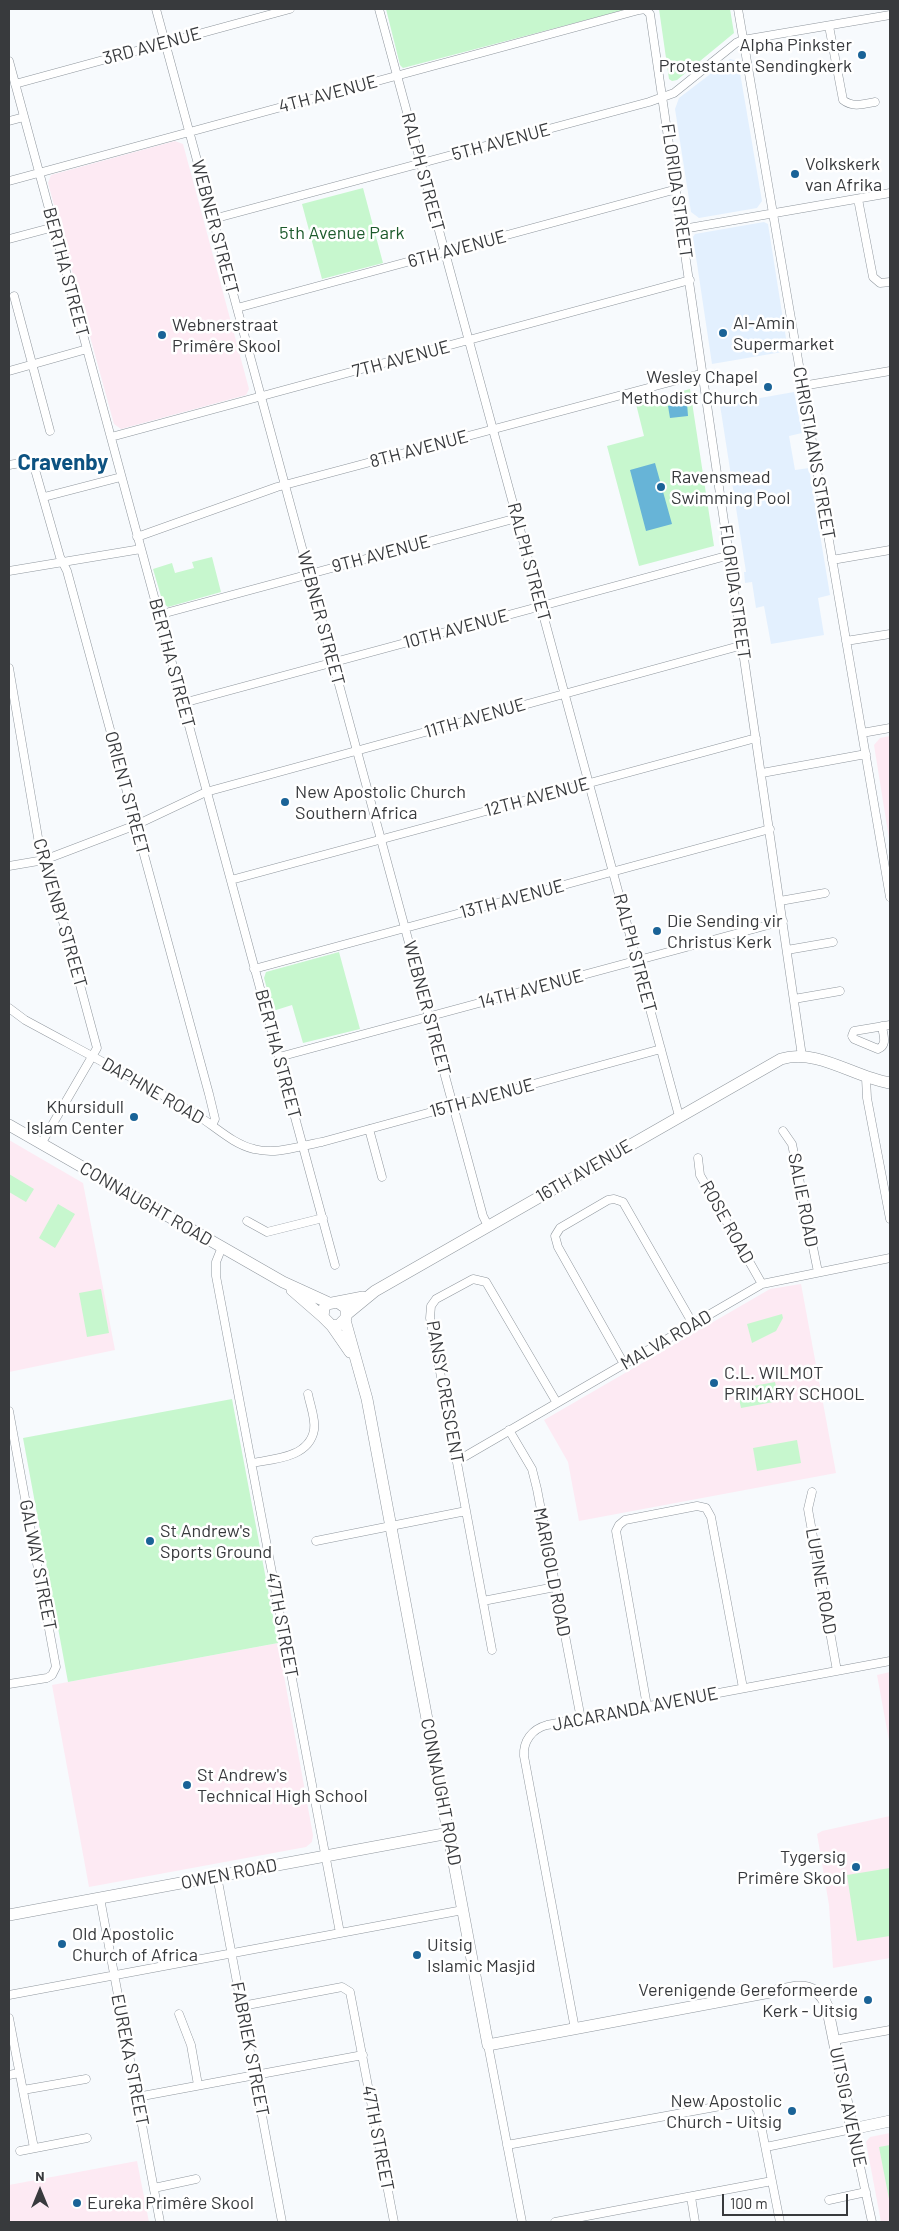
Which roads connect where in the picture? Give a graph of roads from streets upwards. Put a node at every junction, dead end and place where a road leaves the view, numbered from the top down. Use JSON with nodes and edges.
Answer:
{"nodes":[{"id":1,"x":156,"y":9,"type":"edge"},
{"id":2,"x":290,"y":9,"type":"edge"},
{"id":3,"x":379,"y":9,"type":"edge"},
{"id":4,"x":738,"y":9,"type":"edge"},
{"id":5,"x":648,"y":11,"type":"joint"},
{"id":6,"x":890,"y":15,"type":"edge"},
{"id":7,"x":829,"y":26,"type":"junction"},
{"id":8,"x":743,"y":40,"type":"junction"},
{"id":9,"x":165,"y":43,"type":"junction"},
{"id":10,"x":9,"y":61,"type":"edge"},
{"id":11,"x":397,"y":75,"type":"junction"},
{"id":12,"x":15,"y":84,"type":"junction"},
{"id":13,"x":664,"y":97,"type":"junction"},
{"id":14,"x":875,"y":102,"type":"dead end"},
{"id":15,"x":24,"y":117,"type":"junction"},
{"id":16,"x":9,"y":121,"type":"edge"},
{"id":17,"x":189,"y":131,"type":"junction"},
{"id":18,"x":421,"y":164,"type":"junction"},
{"id":19,"x":39,"y":172,"type":"junction"},
{"id":20,"x":9,"y":180,"type":"edge"},
{"id":21,"x":677,"y":189,"type":"junction"},
{"id":22,"x":890,"y":193,"type":"edge"},
{"id":23,"x":858,"y":198,"type":"junction"},
{"id":24,"x":773,"y":213,"type":"junction"},
{"id":25,"x":213,"y":219,"type":"junction"},
{"id":26,"x":54,"y":227,"type":"junction"},
{"id":27,"x":683,"y":229,"type":"junction"},
{"id":28,"x":9,"y":239,"type":"edge"},
{"id":29,"x":445,"y":252,"type":"junction"},
{"id":30,"x":690,"y":280,"type":"junction"},
{"id":31,"x":890,"y":282,"type":"edge"},
{"id":32,"x":14,"y":296,"type":"dead end"},
{"id":33,"x":237,"y":308,"type":"junction"},
{"id":34,"x":469,"y":340,"type":"junction"},
{"id":35,"x":87,"y":349,"type":"junction"},
{"id":36,"x":32,"y":364,"type":"junction"},
{"id":37,"x":9,"y":371,"type":"edge"},
{"id":38,"x":890,"y":371,"type":"edge"},
{"id":39,"x":704,"y":373,"type":"junction"},
{"id":40,"x":802,"y":386,"type":"junction"},
{"id":41,"x":261,"y":397,"type":"junction"},
{"id":42,"x":493,"y":429,"type":"junction"},
{"id":43,"x":50,"y":431,"type":"dead end"},
{"id":44,"x":111,"y":438,"type":"junction"},
{"id":45,"x":9,"y":465,"type":"edge"},
{"id":46,"x":122,"y":477,"type":"junction"},
{"id":47,"x":285,"y":485,"type":"junction"},
{"id":48,"x":44,"y":497,"type":"junction"},
{"id":49,"x":517,"y":518,"type":"junction"},
{"id":50,"x":138,"y":537,"type":"junction"},
{"id":51,"x":141,"y":549,"type":"junction"},
{"id":52,"x":890,"y":550,"type":"edge"},
{"id":53,"x":730,"y":555,"type":"junction"},
{"id":54,"x":832,"y":560,"type":"junction"},
{"id":55,"x":63,"y":562,"type":"junction"},
{"id":56,"x":9,"y":571,"type":"edge"},
{"id":57,"x":309,"y":574,"type":"junction"},
{"id":58,"x":541,"y":606,"type":"junction"},
{"id":59,"x":158,"y":615,"type":"junction"},
{"id":60,"x":890,"y":634,"type":"edge"},
{"id":61,"x":846,"y":641,"type":"junction"},
{"id":62,"x":743,"y":645,"type":"junction"},
{"id":63,"x":333,"y":662,"type":"junction"},
{"id":64,"x":9,"y":668,"type":"edge"},
{"id":65,"x":564,"y":693,"type":"junction"},
{"id":66,"x":183,"y":704,"type":"junction"},
{"id":67,"x":890,"y":728,"type":"edge"},
{"id":68,"x":862,"y":733,"type":"junction"},
{"id":69,"x":756,"y":738,"type":"junction"},
{"id":70,"x":357,"y":751,"type":"junction"},
{"id":71,"x":866,"y":754,"type":"junction"},
{"id":72,"x":762,"y":773,"type":"junction"},
{"id":73,"x":589,"y":783,"type":"junction"},
{"id":74,"x":206,"y":792,"type":"junction"},
{"id":75,"x":136,"y":825,"type":"junction"},
{"id":76,"x":770,"y":829,"type":"junction"},
{"id":77,"x":381,"y":840,"type":"junction"},
{"id":78,"x":44,"y":860,"type":"junction"},
{"id":79,"x":9,"y":866,"type":"edge"},
{"id":80,"x":613,"y":872,"type":"junction"},
{"id":81,"x":231,"y":880,"type":"junction"},
{"id":82,"x":826,"y":893,"type":"dead end"},
{"id":83,"x":890,"y":897,"type":"edge"},
{"id":84,"x":780,"y":901,"type":"junction"},
{"id":85,"x":783,"y":921,"type":"junction"},
{"id":86,"x":405,"y":928,"type":"junction"},
{"id":87,"x":833,"y":942,"type":"dead end"},
{"id":88,"x":787,"y":950,"type":"junction"},
{"id":89,"x":637,"y":960,"type":"junction"},
{"id":90,"x":254,"y":968,"type":"junction"},
{"id":91,"x":840,"y":991,"type":"dead end"},
{"id":92,"x":794,"y":999,"type":"junction"},
{"id":93,"x":9,"y":1008,"type":"edge"},
{"id":94,"x":429,"y":1016,"type":"junction"},
{"id":95,"x":661,"y":1049,"type":"junction"},
{"id":96,"x":92,"y":1056,"type":"junction"},
{"id":97,"x":802,"y":1056,"type":"junction"},
{"id":98,"x":279,"y":1057,"type":"junction"},
{"id":99,"x":866,"y":1078,"type":"junction"},
{"id":100,"x":890,"y":1083,"type":"edge"},
{"id":101,"x":453,"y":1106,"type":"junction"},
{"id":102,"x":679,"y":1116,"type":"junction"},
{"id":103,"x":9,"y":1125,"type":"edge"},
{"id":104,"x":212,"y":1125,"type":"junction"},
{"id":105,"x":369,"y":1129,"type":"junction"},
{"id":106,"x":783,"y":1131,"type":"dead end"},
{"id":107,"x":41,"y":1144,"type":"junction"},
{"id":108,"x":303,"y":1146,"type":"junction"},
{"id":109,"x":698,"y":1158,"type":"dead end"},
{"id":110,"x":382,"y":1177,"type":"dead end"},
{"id":111,"x":323,"y":1218,"type":"junction"},
{"id":112,"x":890,"y":1219,"type":"edge"},
{"id":113,"x":247,"y":1221,"type":"dead end"},
{"id":114,"x":488,"y":1226,"type":"junction"},
{"id":115,"x":222,"y":1248,"type":"junction"},
{"id":116,"x":890,"y":1258,"type":"edge"},
{"id":117,"x":334,"y":1265,"type":"dead end"},
{"id":118,"x":818,"y":1272,"type":"junction"},
{"id":119,"x":283,"y":1282,"type":"junction"},
{"id":120,"x":762,"y":1284,"type":"junction"},
{"id":121,"x":369,"y":1295,"type":"junction"},
{"id":122,"x":334,"y":1303,"type":"junction"},
{"id":123,"x":323,"y":1317,"type":"junction"},
{"id":124,"x":346,"y":1318,"type":"junction"},
{"id":125,"x":693,"y":1324,"type":"junction"},
{"id":126,"x":332,"y":1326,"type":"junction"},
{"id":127,"x":357,"y":1362,"type":"junction"},
{"id":128,"x":624,"y":1364,"type":"junction"},
{"id":129,"x":308,"y":1394,"type":"dead end"},
{"id":130,"x":557,"y":1403,"type":"junction"},
{"id":131,"x":9,"y":1411,"type":"edge"},
{"id":132,"x":509,"y":1430,"type":"junction"},
{"id":133,"x":457,"y":1460,"type":"junction"},
{"id":134,"x":252,"y":1464,"type":"junction"},
{"id":135,"x":812,"y":1492,"type":"dead end"},
{"id":136,"x":466,"y":1511,"type":"junction"},
{"id":137,"x":391,"y":1526,"type":"junction"},
{"id":138,"x":316,"y":1541,"type":"dead end"},
{"id":139,"x":555,"y":1587,"type":"junction"},
{"id":140,"x":483,"y":1601,"type":"junction"},
{"id":141,"x":492,"y":1650,"type":"dead end"},
{"id":142,"x":890,"y":1661,"type":"edge"},
{"id":143,"x":837,"y":1671,"type":"junction"},
{"id":144,"x":9,"y":1684,"type":"edge"},
{"id":145,"x":743,"y":1688,"type":"junction"},
{"id":146,"x":648,"y":1706,"type":"junction"},
{"id":147,"x":581,"y":1719,"type":"junction"},
{"id":148,"x":449,"y":1833,"type":"junction"},
{"id":149,"x":325,"y":1856,"type":"junction"},
{"id":150,"x":217,"y":1876,"type":"junction"},
{"id":151,"x":100,"y":1898,"type":"junction"},
{"id":152,"x":463,"y":1910,"type":"junction"},
{"id":153,"x":9,"y":1915,"type":"edge"},
{"id":154,"x":340,"y":1933,"type":"junction"},
{"id":155,"x":232,"y":1952,"type":"junction"},
{"id":156,"x":114,"y":1976,"type":"junction"},
{"id":157,"x":9,"y":1995,"type":"edge"},
{"id":158,"x":242,"y":2006,"type":"junction"},
{"id":159,"x":179,"y":2014,"type":"dead end"},
{"id":160,"x":9,"y":2018,"type":"edge"},
{"id":161,"x":574,"y":2028,"type":"junction"},
{"id":162,"x":890,"y":2030,"type":"edge"},
{"id":163,"x":834,"y":2040,"type":"junction"},
{"id":164,"x":488,"y":2044,"type":"junction"},
{"id":165,"x":363,"y":2055,"type":"junction"},
{"id":166,"x":19,"y":2073,"type":"junction"},
{"id":167,"x":9,"y":2075,"type":"edge"},
{"id":168,"x":255,"y":2075,"type":"junction"},
{"id":169,"x":86,"y":2079,"type":"dead end"},
{"id":170,"x":198,"y":2085,"type":"junction"},
{"id":171,"x":23,"y":2090,"type":"junction"},
{"id":172,"x":137,"y":2097,"type":"junction"},
{"id":173,"x":890,"y":2120,"type":"edge"},
{"id":174,"x":852,"y":2129,"type":"junction"},
{"id":175,"x":88,"y":2138,"type":"dead end"},
{"id":176,"x":508,"y":2145,"type":"junction"},
{"id":177,"x":766,"y":2147,"type":"junction"},
{"id":178,"x":34,"y":2148,"type":"junction"},
{"id":179,"x":20,"y":2151,"type":"dead end"},
{"id":180,"x":196,"y":2179,"type":"dead end"},
{"id":181,"x":772,"y":2181,"type":"junction"},
{"id":182,"x":154,"y":2188,"type":"junction"},
{"id":183,"x":866,"y":2192,"type":"junction"},
{"id":184,"x":691,"y":2197,"type":"junction"},
{"id":185,"x":829,"y":2200,"type":"dead end"},
{"id":186,"x":605,"y":2213,"type":"junction"},
{"id":187,"x":160,"y":2222,"type":"edge"},
{"id":188,"x":282,"y":2222,"type":"edge"},
{"id":189,"x":394,"y":2222,"type":"edge"},
{"id":190,"x":522,"y":2222,"type":"edge"},
{"id":191,"x":555,"y":2222,"type":"edge"},
{"id":192,"x":607,"y":2222,"type":"edge"},
{"id":193,"x":695,"y":2222,"type":"edge"},
{"id":194,"x":780,"y":2222,"type":"edge"},
{"id":195,"x":872,"y":2222,"type":"edge"}],
"edges":[{"from":1,"to":9,"type":"street","name":"WEBNER STREET"},
{"from":2,"to":9,"type":"street","name":"3RD AVENUE"},
{"from":3,"to":11,"type":"street","name":"RALPH STREET"},
{"from":4,"to":8,"type":"street","name":"CHRISTIAANS STREET"},
{"from":5,"to":11,"type":"street","name":"4TH AVENUE"},
{"from":5,"to":13,"type":"street","name":"FLORIDA STREET"},
{"from":6,"to":7,"type":"street"},
{"from":7,"to":8,"type":"street"},
{"from":7,"to":14,"type":"street"},
{"from":8,"to":13,"type":"street","name":"5TH AVENUE"},
{"from":8,"to":24,"type":"street","name":"CHRISTIAANS STREET"},
{"from":9,"to":12,"type":"street","name":"3RD AVENUE"},
{"from":9,"to":17,"type":"street","name":"WEBNER STREET"},
{"from":10,"to":12,"type":"street","name":"BERTHA STREET"},
{"from":11,"to":17,"type":"street","name":"4TH AVENUE"},
{"from":11,"to":18,"type":"street","name":"RALPH STREET"},
{"from":12,"to":15,"type":"street","name":"BERTHA STREET"},
{"from":13,"to":18,"type":"street","name":"5TH AVENUE"},
{"from":13,"to":21,"type":"street","name":"FLORIDA STREET"},
{"from":15,"to":16,"type":"street"},
{"from":15,"to":19,"type":"street","name":"BERTHA STREET"},
{"from":17,"to":19,"type":"street","name":"4TH AVENUE"},
{"from":17,"to":25,"type":"street","name":"WEBNER STREET"},
{"from":18,"to":25,"type":"street","name":"5TH AVENUE"},
{"from":18,"to":29,"type":"street","name":"RALPH STREET"},
{"from":19,"to":20,"type":"street","name":"4TH AVENUE"},
{"from":19,"to":26,"type":"street","name":"BERTHA STREET"},
{"from":21,"to":27,"type":"street","name":"FLORIDA STREET"},
{"from":21,"to":29,"type":"street","name":"6TH AVENUE"},
{"from":22,"to":23,"type":"street"},
{"from":23,"to":24,"type":"street"},
{"from":23,"to":31,"type":"street"},
{"from":24,"to":27,"type":"street"},
{"from":24,"to":40,"type":"street","name":"CHRISTIAANS STREET"},
{"from":25,"to":33,"type":"street","name":"WEBNER STREET"},
{"from":26,"to":28,"type":"street"},
{"from":26,"to":35,"type":"street","name":"BERTHA STREET"},
{"from":27,"to":30,"type":"street","name":"FLORIDA STREET"},
{"from":29,"to":33,"type":"street","name":"6TH AVENUE"},
{"from":29,"to":34,"type":"street","name":"RALPH STREET"},
{"from":30,"to":34,"type":"street","name":"7TH AVENUE"},
{"from":30,"to":39,"type":"street","name":"FLORIDA STREET"},
{"from":32,"to":36,"type":"street"},
{"from":33,"to":41,"type":"street","name":"WEBNER STREET"},
{"from":34,"to":41,"type":"street","name":"7TH AVENUE"},
{"from":34,"to":42,"type":"street","name":"RALPH STREET"},
{"from":35,"to":36,"type":"street"},
{"from":35,"to":44,"type":"street","name":"BERTHA STREET"},
{"from":36,"to":37,"type":"street"},
{"from":36,"to":43,"type":"street"},
{"from":38,"to":40,"type":"street"},
{"from":39,"to":42,"type":"street","name":"8TH AVENUE"},
{"from":39,"to":53,"type":"street","name":"FLORIDA STREET"},
{"from":40,"to":54,"type":"street","name":"CHRISTIAANS STREET"},
{"from":41,"to":44,"type":"street","name":"7TH AVENUE"},
{"from":41,"to":47,"type":"street","name":"WEBNER STREET"},
{"from":42,"to":47,"type":"street","name":"8TH AVENUE"},
{"from":42,"to":49,"type":"street","name":"RALPH STREET"},
{"from":44,"to":46,"type":"street","name":"BERTHA STREET"},
{"from":45,"to":48,"type":"street","name":"ORIENT STREET"},
{"from":46,"to":48,"type":"street"},
{"from":46,"to":50,"type":"street","name":"BERTHA STREET"},
{"from":47,"to":50,"type":"street","name":"8TH AVENUE"},
{"from":47,"to":57,"type":"street","name":"WEBNER STREET"},
{"from":48,"to":55,"type":"street","name":"ORIENT STREET"},
{"from":49,"to":57,"type":"street","name":"9TH AVENUE"},
{"from":49,"to":58,"type":"street","name":"RALPH STREET"},
{"from":50,"to":51,"type":"street","name":"BERTHA STREET"},
{"from":51,"to":55,"type":"street"},
{"from":51,"to":59,"type":"street","name":"BERTHA STREET"},
{"from":52,"to":54,"type":"street"},
{"from":53,"to":58,"type":"street","name":"10TH AVENUE"},
{"from":53,"to":62,"type":"street","name":"FLORIDA STREET"},
{"from":54,"to":61,"type":"street","name":"CHRISTIAANS STREET"},
{"from":55,"to":56,"type":"street"},
{"from":55,"to":75,"type":"street","name":"ORIENT STREET"},
{"from":57,"to":59,"type":"street","name":"9TH AVENUE"},
{"from":57,"to":63,"type":"street","name":"WEBNER STREET"},
{"from":58,"to":63,"type":"street","name":"10TH AVENUE"},
{"from":58,"to":65,"type":"street","name":"RALPH STREET"},
{"from":59,"to":66,"type":"street","name":"BERTHA STREET"},
{"from":60,"to":61,"type":"street"},
{"from":61,"to":68,"type":"street","name":"CHRISTIAANS STREET"},
{"from":62,"to":65,"type":"street","name":"11TH AVENUE"},
{"from":62,"to":69,"type":"street","name":"FLORIDA STREET"},
{"from":63,"to":66,"type":"street","name":"10TH AVENUE"},
{"from":63,"to":70,"type":"street","name":"WEBNER STREET"},
{"from":64,"to":78,"type":"street","name":"CRAVENBY STREET"},
{"from":65,"to":70,"type":"street","name":"11TH AVENUE"},
{"from":65,"to":73,"type":"street","name":"RALPH STREET"},
{"from":66,"to":74,"type":"street","name":"BERTHA STREET"},
{"from":67,"to":68,"type":"street"},
{"from":68,"to":71,"type":"street","name":"CHRISTIAANS STREET"},
{"from":69,"to":72,"type":"street","name":"FLORIDA STREET"},
{"from":69,"to":73,"type":"street","name":"12TH AVENUE"},
{"from":70,"to":74,"type":"street","name":"11TH AVENUE"},
{"from":70,"to":77,"type":"street","name":"WEBNER STREET"},
{"from":71,"to":72,"type":"street"},
{"from":71,"to":83,"type":"street","name":"CHRISTIAANS STREET"},
{"from":72,"to":76,"type":"street","name":"FLORIDA STREET"},
{"from":73,"to":77,"type":"street","name":"12TH AVENUE"},
{"from":73,"to":80,"type":"street","name":"RALPH STREET"},
{"from":74,"to":75,"type":"street","name":"11TH AVENUE"},
{"from":74,"to":81,"type":"street","name":"BERTHA STREET"},
{"from":75,"to":78,"type":"street","name":"11TH AVENUE"},
{"from":75,"to":104,"type":"street","name":"ORIENT STREET"},
{"from":76,"to":80,"type":"street","name":"13TH AVENUE"},
{"from":76,"to":84,"type":"street","name":"FLORIDA STREET"},
{"from":77,"to":81,"type":"street","name":"12TH AVENUE"},
{"from":77,"to":86,"type":"street","name":"WEBNER STREET"},
{"from":78,"to":79,"type":"street","name":"11TH AVENUE"},
{"from":78,"to":96,"type":"street","name":"CRAVENBY STREET"},
{"from":80,"to":86,"type":"street","name":"13TH AVENUE"},
{"from":80,"to":89,"type":"street","name":"RALPH STREET"},
{"from":81,"to":90,"type":"street","name":"BERTHA STREET"},
{"from":82,"to":84,"type":"street"},
{"from":84,"to":85,"type":"street","name":"FLORIDA STREET"},
{"from":85,"to":88,"type":"street","name":"FLORIDA STREET"},
{"from":85,"to":89,"type":"street","name":"14TH AVENUE"},
{"from":86,"to":90,"type":"street","name":"13TH AVENUE"},
{"from":86,"to":94,"type":"street","name":"WEBNER STREET"},
{"from":87,"to":88,"type":"street"},
{"from":88,"to":92,"type":"street","name":"FLORIDA STREET"},
{"from":89,"to":94,"type":"street","name":"14TH AVENUE"},
{"from":89,"to":95,"type":"street","name":"RALPH STREET"},
{"from":90,"to":98,"type":"street","name":"BERTHA STREET"},
{"from":91,"to":92,"type":"street"},
{"from":92,"to":97,"type":"street","name":"FLORIDA STREET"},
{"from":93,"to":96,"type":"street","name":"DAPHNE ROAD"},
{"from":94,"to":98,"type":"street","name":"14TH AVENUE"},
{"from":94,"to":101,"type":"street","name":"WEBNER STREET"},
{"from":95,"to":101,"type":"street","name":"15TH AVENUE"},
{"from":95,"to":102,"type":"street","name":"RALPH STREET"},
{"from":96,"to":104,"type":"street","name":"DAPHNE ROAD"},
{"from":96,"to":107,"type":"street","name":"CRAVENBY STREET"},
{"from":97,"to":99,"type":"street"},
{"from":97,"to":102,"type":"street","name":"16TH AVENUE"},
{"from":98,"to":108,"type":"street","name":"BERTHA STREET"},
{"from":99,"to":100,"type":"street"},
{"from":99,"to":112,"type":"street"},
{"from":101,"to":105,"type":"street","name":"15TH AVENUE"},
{"from":101,"to":114,"type":"street","name":"WEBNER STREET"},
{"from":102,"to":114,"type":"street","name":"16TH AVENUE"},
{"from":103,"to":107,"type":"street","name":"CONNAUGHT ROAD"},
{"from":104,"to":108,"type":"street","name":"DAPHNE ROAD"},
{"from":105,"to":108,"type":"street","name":"15TH AVENUE"},
{"from":105,"to":110,"type":"street"},
{"from":106,"to":118,"type":"street","name":"SALIE ROAD"},
{"from":107,"to":115,"type":"street","name":"CONNAUGHT ROAD"},
{"from":108,"to":111,"type":"street","name":"BERTHA STREET"},
{"from":109,"to":120,"type":"street","name":"ROSE ROAD"},
{"from":111,"to":113,"type":"street"},
{"from":111,"to":117,"type":"street","name":"BERTHA STREET"},
{"from":114,"to":121,"type":"street","name":"16TH AVENUE"},
{"from":115,"to":119,"type":"street","name":"CONNAUGHT ROAD"},
{"from":115,"to":134,"type":"street","name":"47TH STREET"},
{"from":116,"to":118,"type":"street","name":"MALVA ROAD"},
{"from":118,"to":120,"type":"street","name":"MALVA ROAD"},
{"from":119,"to":122,"type":"street","name":"CONNAUGHT ROAD"},
{"from":119,"to":123,"type":"street","name":"CONNAUGHT ROAD"},
{"from":120,"to":125,"type":"street","name":"MALVA ROAD"},
{"from":121,"to":122,"type":"street","name":"16TH AVENUE"},
{"from":121,"to":124,"type":"street","name":"16TH AVENUE"},
{"from":122,"to":123,"type":"street"},
{"from":122,"to":124,"type":"street"},
{"from":123,"to":126,"type":"street"},
{"from":124,"to":126,"type":"street"},
{"from":124,"to":127,"type":"street","name":"CONNAUGHT ROAD"},
{"from":125,"to":128,"type":"street","name":"MALVA ROAD"},
{"from":125,"to":128,"type":"street"},
{"from":126,"to":127,"type":"street","name":"CONNAUGHT ROAD"},
{"from":127,"to":137,"type":"street","name":"CONNAUGHT ROAD"},
{"from":128,"to":130,"type":"street","name":"MALVA ROAD"},
{"from":129,"to":134,"type":"street"},
{"from":130,"to":132,"type":"street","name":"MALVA ROAD"},
{"from":130,"to":133,"type":"street","name":"PANSY CRESCENT"},
{"from":131,"to":144,"type":"street","name":"GALWAY STREET"},
{"from":132,"to":133,"type":"street","name":"MALVA ROAD"},
{"from":132,"to":139,"type":"street","name":"MARIGOLD ROAD"},
{"from":133,"to":136,"type":"street","name":"PANSY CRESCENT"},
{"from":134,"to":149,"type":"street","name":"47TH STREET"},
{"from":135,"to":143,"type":"street","name":"LUPINE ROAD"},
{"from":136,"to":137,"type":"street"},
{"from":136,"to":140,"type":"street","name":"PANSY CRESCENT"},
{"from":137,"to":138,"type":"street"},
{"from":137,"to":148,"type":"street","name":"CONNAUGHT ROAD"},
{"from":139,"to":140,"type":"street"},
{"from":139,"to":147,"type":"street","name":"MARIGOLD ROAD"},
{"from":140,"to":141,"type":"street","name":"PANSY CRESCENT"},
{"from":142,"to":143,"type":"street","name":"JACARANDA AVENUE"},
{"from":143,"to":145,"type":"street","name":"JACARANDA AVENUE"},
{"from":145,"to":146,"type":"street","name":"JACARANDA AVENUE"},
{"from":145,"to":146,"type":"street"},
{"from":146,"to":147,"type":"street","name":"JACARANDA AVENUE"},
{"from":147,"to":161,"type":"street","name":"JACARANDA AVENUE"},
{"from":148,"to":149,"type":"street","name":"OWEN ROAD"},
{"from":148,"to":152,"type":"street","name":"CONNAUGHT ROAD"},
{"from":149,"to":150,"type":"street","name":"OWEN ROAD"},
{"from":149,"to":154,"type":"street","name":"47TH STREET"},
{"from":150,"to":151,"type":"street","name":"OWEN ROAD"},
{"from":150,"to":155,"type":"street","name":"FABRIEK STREET"},
{"from":151,"to":153,"type":"street","name":"OWEN ROAD"},
{"from":151,"to":156,"type":"street","name":"EUREKA STREET"},
{"from":152,"to":154,"type":"street"},
{"from":152,"to":164,"type":"street","name":"CONNAUGHT ROAD"},
{"from":154,"to":155,"type":"street"},
{"from":155,"to":156,"type":"street"},
{"from":155,"to":158,"type":"street","name":"FABRIEK STREET"},
{"from":156,"to":157,"type":"street"},
{"from":156,"to":172,"type":"street","name":"EUREKA STREET"},
{"from":158,"to":165,"type":"street","name":"47TH STREET"},
{"from":158,"to":168,"type":"street","name":"FABRIEK STREET"},
{"from":159,"to":170,"type":"street"},
{"from":160,"to":166,"type":"street"},
{"from":161,"to":163,"type":"street","name":"UITSIG AVENUE"},
{"from":161,"to":164,"type":"street"},
{"from":162,"to":163,"type":"street"},
{"from":163,"to":174,"type":"street","name":"UITSIG AVENUE"},
{"from":164,"to":176,"type":"street","name":"CONNAUGHT ROAD"},
{"from":165,"to":168,"type":"street"},
{"from":165,"to":189,"type":"street","name":"47TH STREET"},
{"from":166,"to":167,"type":"street"},
{"from":166,"to":171,"type":"street"},
{"from":168,"to":170,"type":"street"},
{"from":168,"to":188,"type":"street","name":"FABRIEK STREET"},
{"from":169,"to":171,"type":"street"},
{"from":170,"to":172,"type":"street"},
{"from":171,"to":178,"type":"street"},
{"from":172,"to":182,"type":"street","name":"EUREKA STREET"},
{"from":173,"to":174,"type":"street"},
{"from":174,"to":177,"type":"street"},
{"from":174,"to":183,"type":"street","name":"UITSIG AVENUE"},
{"from":175,"to":178,"type":"street"},
{"from":176,"to":177,"type":"street"},
{"from":176,"to":190,"type":"street","name":"CONNAUGHT ROAD"},
{"from":177,"to":181,"type":"street"},
{"from":178,"to":179,"type":"street"},
{"from":180,"to":182,"type":"street"},
{"from":181,"to":184,"type":"street"},
{"from":181,"to":194,"type":"street"},
{"from":182,"to":187,"type":"street","name":"EUREKA STREET"},
{"from":183,"to":185,"type":"street"},
{"from":183,"to":195,"type":"street","name":"UITSIG AVENUE"},
{"from":184,"to":186,"type":"street"},
{"from":184,"to":193,"type":"street"},
{"from":186,"to":191,"type":"street"},
{"from":186,"to":192,"type":"street"}]}
